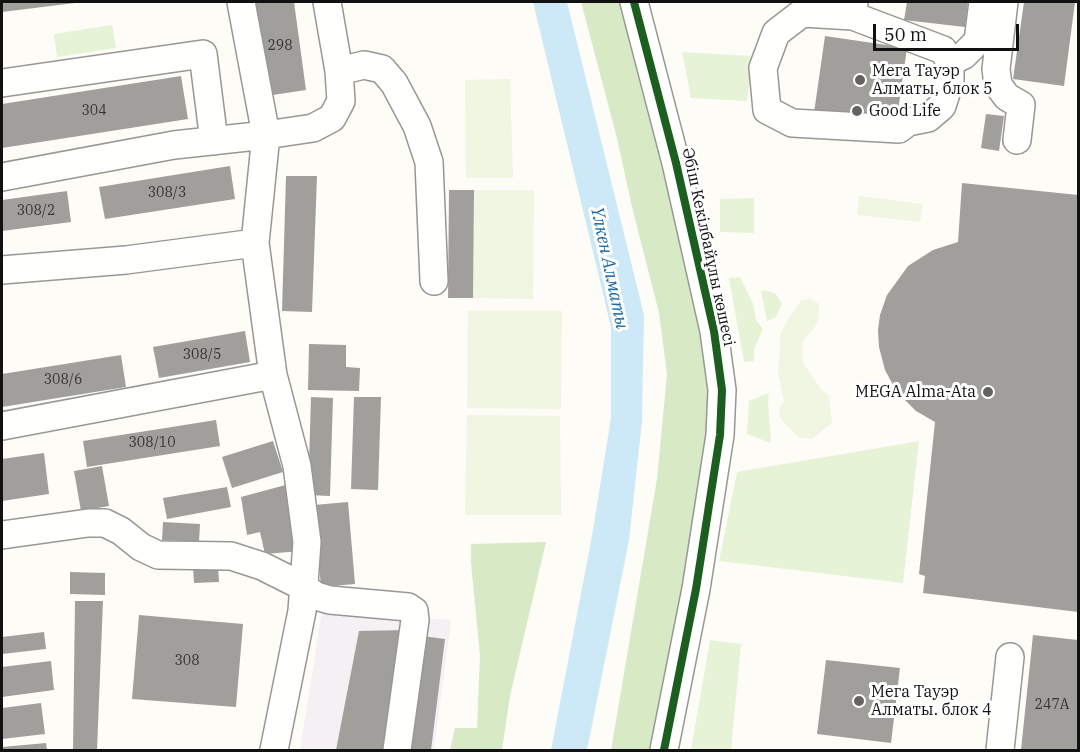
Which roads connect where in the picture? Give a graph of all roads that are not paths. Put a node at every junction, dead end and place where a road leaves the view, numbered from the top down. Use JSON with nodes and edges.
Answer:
{"nodes":[{"id":1,"x":241,"y":2,"type":"edge"},
{"id":2,"x":327,"y":2,"type":"edge"},
{"id":3,"x":634,"y":2,"type":"edge"},
{"id":4,"x":983,"y":2,"type":"edge"},
{"id":5,"x":1004,"y":2,"type":"edge"},
{"id":6,"x":854,"y":9,"type":"edge"},
{"id":7,"x":950,"y":62,"type":"junction"},
{"id":8,"x":339,"y":71,"type":"junction"},
{"id":9,"x":2,"y":84,"type":"edge"},
{"id":10,"x":266,"y":135,"type":"junction"},
{"id":11,"x":1017,"y":140,"type":"dead end"},
{"id":12,"x":214,"y":141,"type":"junction"},
{"id":13,"x":2,"y":177,"type":"edge"},
{"id":14,"x":255,"y":243,"type":"junction"},
{"id":15,"x":2,"y":270,"type":"edge"},
{"id":16,"x":434,"y":281,"type":"dead end"},
{"id":17,"x":273,"y":375,"type":"junction"},
{"id":18,"x":2,"y":426,"type":"edge"},
{"id":19,"x":2,"y":536,"type":"edge"},
{"id":20,"x":304,"y":587,"type":"junction"},
{"id":21,"x":1010,"y":657,"type":"dead end"},
{"id":22,"x":274,"y":750,"type":"edge"},
{"id":23,"x":397,"y":750,"type":"edge"},
{"id":24,"x":664,"y":750,"type":"edge"},
{"id":25,"x":1000,"y":750,"type":"edge"}],
"edges":[{"from":1,"to":10,"type":"street"},
{"from":2,"to":8,"type":"street"},
{"from":3,"to":24,"type":"street","name":"Әбіш Кекілбайұлы көшесі"},
{"from":4,"to":7,"type":"street"},
{"from":5,"to":11,"type":"street"},
{"from":6,"to":7,"type":"street"},
{"from":6,"to":7,"type":"street"},
{"from":8,"to":10,"type":"street"},
{"from":8,"to":16,"type":"street"},
{"from":9,"to":12,"type":"street"},
{"from":10,"to":12,"type":"street"},
{"from":10,"to":14,"type":"street"},
{"from":12,"to":13,"type":"street"},
{"from":14,"to":15,"type":"street"},
{"from":14,"to":17,"type":"street"},
{"from":17,"to":18,"type":"street"},
{"from":17,"to":20,"type":"street"},
{"from":19,"to":20,"type":"street"},
{"from":20,"to":22,"type":"street"},
{"from":20,"to":23,"type":"street"},
{"from":21,"to":25,"type":"street"}]}
